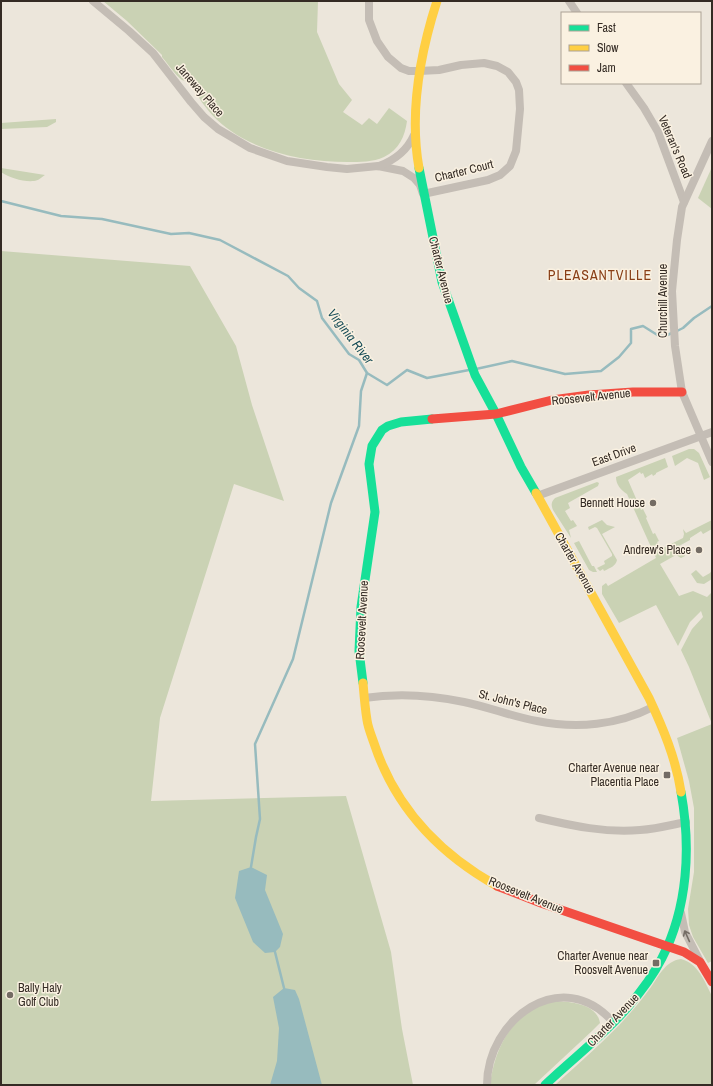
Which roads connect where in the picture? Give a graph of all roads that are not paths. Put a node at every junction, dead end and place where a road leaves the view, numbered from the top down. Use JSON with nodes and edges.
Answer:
{"nodes":[{"id":1,"x":93,"y":1,"type":"edge"},
{"id":2,"x":369,"y":1,"type":"edge"},
{"id":3,"x":437,"y":1,"type":"edge"},
{"id":4,"x":569,"y":1,"type":"edge"},
{"id":5,"x":576,"y":12,"type":"edge"},
{"id":6,"x":419,"y":72,"type":"junction"},
{"id":7,"x":627,"y":84,"type":"edge"},
{"id":8,"x":415,"y":132,"type":"junction"},
{"id":9,"x":712,"y":141,"type":"edge"},
{"id":10,"x":378,"y":166,"type":"junction"},
{"id":11,"x":423,"y":194,"type":"junction"},
{"id":12,"x":684,"y":202,"type":"junction"},
{"id":13,"x":682,"y":392,"type":"junction"},
{"id":14,"x":496,"y":414,"type":"junction"},
{"id":15,"x":712,"y":432,"type":"edge"},
{"id":16,"x":700,"y":436,"type":"junction"},
{"id":17,"x":712,"y":462,"type":"edge"},
{"id":18,"x":537,"y":496,"type":"junction"},
{"id":19,"x":364,"y":698,"type":"junction"},
{"id":20,"x":653,"y":707,"type":"junction"},
{"id":21,"x":539,"y":818,"type":"dead end"},
{"id":22,"x":686,"y":822,"type":"junction"},
{"id":23,"x":680,"y":909,"type":"junction"},
{"id":24,"x":668,"y":946,"type":"junction"},
{"id":25,"x":700,"y":962,"type":"junction"},
{"id":26,"x":712,"y":982,"type":"edge"},
{"id":27,"x":612,"y":1022,"type":"junction"},
{"id":28,"x":487,"y":1085,"type":"edge"},
{"id":29,"x":545,"y":1085,"type":"edge"}],
"edges":[{"from":1,"to":10,"type":"street","name":"Janeway Place"},
{"from":2,"to":6,"type":"street","name":"Charter Court"},
{"from":3,"to":6,"type":"street","name":"Charter Avenue"},
{"from":4,"to":5,"type":"street"},
{"from":6,"to":8,"type":"street","name":"Charter Avenue"},
{"from":6,"to":11,"type":"street","name":"Charter Court"},
{"from":7,"to":12,"type":"street","name":"Veteran's Road"},
{"from":8,"to":10,"type":"street","name":"Janeway Place"},
{"from":8,"to":11,"type":"street","name":"Charter Avenue"},
{"from":9,"to":12,"type":"street","name":"Churchill Avenue"},
{"from":10,"to":11,"type":"street","name":"Janeway Place"},
{"from":11,"to":14,"type":"street","name":"Charter Avenue"},
{"from":12,"to":13,"type":"street","name":"Churchill Avenue"},
{"from":13,"to":14,"type":"street","name":"Roosevelt Avenue"},
{"from":13,"to":16,"type":"street","name":"Churchill Avenue"},
{"from":14,"to":18,"type":"street","name":"Charter Avenue"},
{"from":14,"to":19,"type":"street","name":"Roosevelt Avenue"},
{"from":15,"to":16,"type":"street","name":"East Drive"},
{"from":16,"to":17,"type":"street","name":"Churchill Avenue"},
{"from":16,"to":18,"type":"street","name":"East Drive"},
{"from":18,"to":20,"type":"street","name":"Charter Avenue"},
{"from":19,"to":20,"type":"street","name":"St. John's Place"},
{"from":19,"to":24,"type":"street","name":"Roosevelt Avenue"},
{"from":20,"to":22,"type":"street","name":"Charter Avenue"},
{"from":21,"to":22,"type":"street"},
{"from":22,"to":23,"type":"street","name":"Charter Avenue"},
{"from":23,"to":24,"type":"street","name":"Charter Avenue"},
{"from":25,"to":23,"type":"street","one_way":true},
{"from":24,"to":25,"type":"street","name":"Roosevelt Avenue"},
{"from":24,"to":27,"type":"street","name":"Charter Avenue"},
{"from":25,"to":26,"type":"street"},
{"from":27,"to":28,"type":"street"},
{"from":27,"to":29,"type":"street","name":"Charter Avenue"}]}
